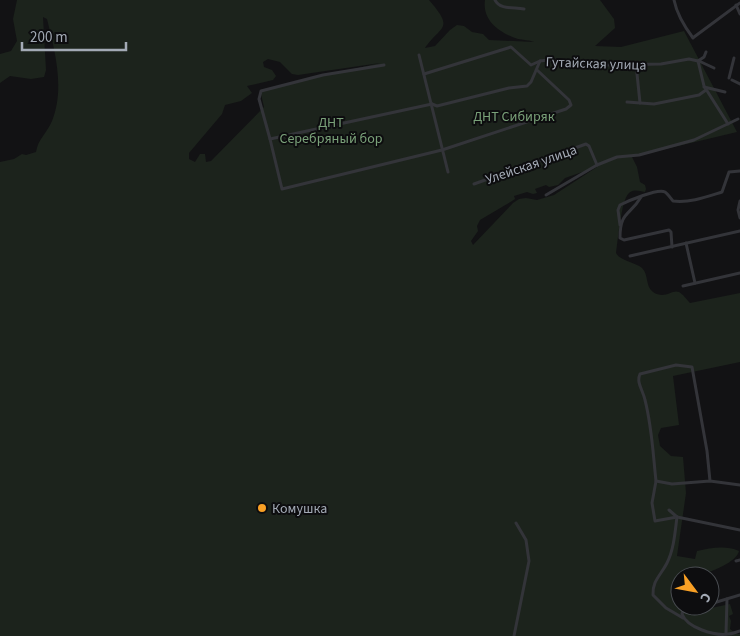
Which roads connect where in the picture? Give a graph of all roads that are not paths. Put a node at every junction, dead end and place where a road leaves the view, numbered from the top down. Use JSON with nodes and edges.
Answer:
{"nodes":[{"id":1,"x":494,"y":0,"type":"edge"},
{"id":2,"x":674,"y":0,"type":"edge"},
{"id":3,"x":738,"y":4,"type":"edge"},
{"id":4,"x":524,"y":8,"type":"dead end"},
{"id":5,"x":740,"y":14,"type":"edge"},
{"id":6,"x":706,"y":52,"type":"dead end"},
{"id":7,"x":419,"y":55,"type":"dead end"},
{"id":8,"x":734,"y":58,"type":"dead end"},
{"id":9,"x":540,"y":61,"type":"junction"},
{"id":10,"x":698,"y":61,"type":"junction"},
{"id":11,"x":636,"y":64,"type":"junction"},
{"id":12,"x":384,"y":66,"type":"dead end"},
{"id":13,"x":714,"y":68,"type":"dead end"},
{"id":14,"x":537,"y":70,"type":"junction"},
{"id":15,"x":424,"y":74,"type":"junction"},
{"id":16,"x":740,"y":84,"type":"edge"},
{"id":17,"x":705,"y":88,"type":"junction"},
{"id":18,"x":725,"y":92,"type":"dead end"},
{"id":19,"x":626,"y":102,"type":"dead end"},
{"id":20,"x":640,"y":103,"type":"junction"},
{"id":21,"x":432,"y":104,"type":"junction"},
{"id":22,"x":738,"y":119,"type":"dead end"},
{"id":23,"x":728,"y":124,"type":"junction"},
{"id":24,"x":270,"y":139,"type":"junction"},
{"id":25,"x":442,"y":150,"type":"junction"},
{"id":26,"x":597,"y":165,"type":"junction"},
{"id":27,"x":740,"y":171,"type":"edge"},
{"id":28,"x":448,"y":172,"type":"dead end"},
{"id":29,"x":474,"y":184,"type":"dead end"},
{"id":30,"x":546,"y":195,"type":"dead end"},
{"id":31,"x":641,"y":197,"type":"junction"},
{"id":32,"x":740,"y":202,"type":"edge"},
{"id":33,"x":740,"y":218,"type":"edge"},
{"id":34,"x":620,"y":225,"type":"junction"},
{"id":35,"x":740,"y":230,"type":"edge"},
{"id":36,"x":686,"y":243,"type":"junction"},
{"id":37,"x":672,"y":247,"type":"junction"},
{"id":38,"x":630,"y":256,"type":"dead end"},
{"id":39,"x":740,"y":273,"type":"edge"},
{"id":40,"x":695,"y":283,"type":"junction"},
{"id":41,"x":683,"y":286,"type":"dead end"},
{"id":42,"x":656,"y":481,"type":"junction"},
{"id":43,"x":710,"y":481,"type":"junction"},
{"id":44,"x":740,"y":485,"type":"edge"},
{"id":45,"x":669,"y":510,"type":"dead end"},
{"id":46,"x":677,"y":517,"type":"junction"},
{"id":47,"x":516,"y":523,"type":"dead end"},
{"id":48,"x":740,"y":530,"type":"edge"},
{"id":49,"x":740,"y":595,"type":"edge"},
{"id":50,"x":727,"y":599,"type":"junction"},
{"id":51,"x":720,"y":601,"type":"edge"},
{"id":52,"x":683,"y":618,"type":"joint"},
{"id":53,"x":740,"y":631,"type":"edge"},
{"id":54,"x":726,"y":634,"type":"junction"},
{"id":55,"x":514,"y":636,"type":"edge"}],
"edges":[{"from":1,"to":4,"type":"street"},
{"from":2,"to":3,"type":"street"},
{"from":3,"to":5,"type":"street"},
{"from":6,"to":10,"type":"street"},
{"from":7,"to":15,"type":"street"},
{"from":8,"to":16,"type":"street"},
{"from":9,"to":11,"type":"street","name":"Гутайская улица"},
{"from":9,"to":14,"type":"street"},
{"from":9,"to":15,"type":"street","name":"Гутайская улица"},
{"from":10,"to":11,"type":"street","name":"Гутайская улица"},
{"from":10,"to":13,"type":"street"},
{"from":10,"to":17,"type":"street"},
{"from":11,"to":20,"type":"street"},
{"from":12,"to":24,"type":"street"},
{"from":14,"to":21,"type":"street"},
{"from":14,"to":25,"type":"street"},
{"from":15,"to":21,"type":"street"},
{"from":17,"to":18,"type":"street"},
{"from":17,"to":20,"type":"street"},
{"from":17,"to":23,"type":"street"},
{"from":19,"to":20,"type":"street"},
{"from":21,"to":24,"type":"street"},
{"from":21,"to":25,"type":"street"},
{"from":22,"to":23,"type":"street"},
{"from":23,"to":26,"type":"street"},
{"from":24,"to":25,"type":"street"},
{"from":25,"to":28,"type":"street"},
{"from":26,"to":29,"type":"street","name":"Улейская улица"},
{"from":26,"to":30,"type":"street"},
{"from":27,"to":31,"type":"street"},
{"from":31,"to":34,"type":"street"},
{"from":31,"to":34,"type":"street"},
{"from":32,"to":33,"type":"street"},
{"from":34,"to":37,"type":"street"},
{"from":35,"to":36,"type":"street"},
{"from":36,"to":37,"type":"street"},
{"from":36,"to":40,"type":"street"},
{"from":37,"to":38,"type":"street"},
{"from":39,"to":40,"type":"street"},
{"from":40,"to":41,"type":"street"},
{"from":42,"to":43,"type":"street"},
{"from":42,"to":43,"type":"street"},
{"from":42,"to":46,"type":"street"},
{"from":43,"to":44,"type":"street"},
{"from":45,"to":46,"type":"street"},
{"from":46,"to":48,"type":"street"},
{"from":46,"to":52,"type":"street"},
{"from":47,"to":55,"type":"street"},
{"from":49,"to":50,"type":"street"},
{"from":50,"to":51,"type":"street"},
{"from":50,"to":54,"type":"street"},
{"from":52,"to":54,"type":"street"},
{"from":53,"to":54,"type":"street"}]}
